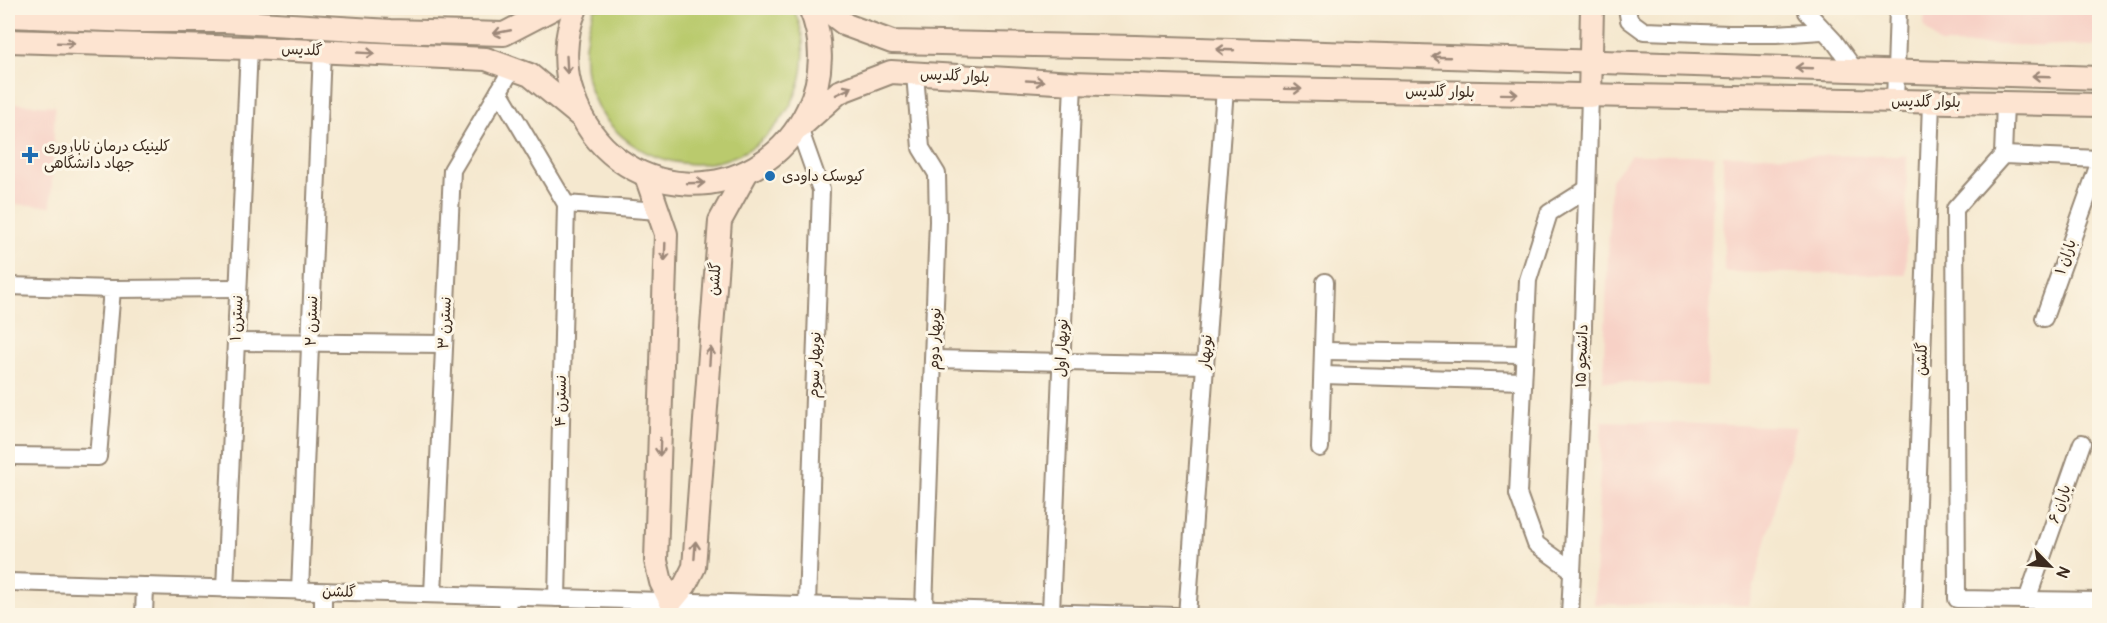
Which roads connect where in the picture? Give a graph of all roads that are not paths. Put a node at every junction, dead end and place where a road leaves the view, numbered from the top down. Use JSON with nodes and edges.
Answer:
{"nodes":[{"id":1,"x":554,"y":8,"type":"edge"},
{"id":2,"x":576,"y":8,"type":"edge"},
{"id":3,"x":810,"y":8,"type":"edge"},
{"id":4,"x":824,"y":8,"type":"edge"},
{"id":5,"x":1592,"y":8,"type":"edge"},
{"id":6,"x":1627,"y":8,"type":"edge"},
{"id":7,"x":1807,"y":8,"type":"edge"},
{"id":8,"x":1898,"y":8,"type":"edge"},
{"id":9,"x":8,"y":16,"type":"edge"},
{"id":10,"x":1822,"y":31,"type":"junction"},
{"id":11,"x":8,"y":41,"type":"edge"},
{"id":12,"x":249,"y":48,"type":"junction"},
{"id":13,"x":322,"y":51,"type":"junction"},
{"id":14,"x":1257,"y":51,"type":"junction"},
{"id":15,"x":1592,"y":62,"type":"junction"},
{"id":16,"x":512,"y":69,"type":"junction"},
{"id":17,"x":1855,"y":70,"type":"junction"},
{"id":18,"x":1896,"y":71,"type":"junction"},
{"id":19,"x":915,"y":74,"type":"junction"},
{"id":20,"x":2100,"y":78,"type":"edge"},
{"id":21,"x":1073,"y":83,"type":"junction"},
{"id":22,"x":1225,"y":88,"type":"junction"},
{"id":23,"x":1254,"y":88,"type":"junction"},
{"id":24,"x":499,"y":91,"type":"junction"},
{"id":25,"x":1590,"y":96,"type":"junction"},
{"id":26,"x":1895,"y":102,"type":"junction"},
{"id":27,"x":1931,"y":102,"type":"junction"},
{"id":28,"x":2005,"y":103,"type":"junction"},
{"id":29,"x":2100,"y":105,"type":"edge"},
{"id":30,"x":580,"y":116,"type":"junction"},
{"id":31,"x":799,"y":128,"type":"junction"},
{"id":32,"x":2003,"y":155,"type":"junction"},
{"id":33,"x":2100,"y":160,"type":"edge"},
{"id":34,"x":747,"y":172,"type":"junction"},
{"id":35,"x":646,"y":176,"type":"junction"},
{"id":36,"x":1587,"y":189,"type":"junction"},
{"id":37,"x":566,"y":204,"type":"junction"},
{"id":38,"x":658,"y":211,"type":"junction"},
{"id":39,"x":1325,"y":282,"type":"dead end"},
{"id":40,"x":8,"y":286,"type":"edge"},
{"id":41,"x":238,"y":288,"type":"junction"},
{"id":42,"x":112,"y":289,"type":"junction"},
{"id":43,"x":2044,"y":318,"type":"dead end"},
{"id":44,"x":236,"y":342,"type":"junction"},
{"id":45,"x":311,"y":343,"type":"junction"},
{"id":46,"x":444,"y":344,"type":"junction"},
{"id":47,"x":1324,"y":351,"type":"junction"},
{"id":48,"x":1524,"y":354,"type":"junction"},
{"id":49,"x":934,"y":359,"type":"junction"},
{"id":50,"x":1061,"y":362,"type":"junction"},
{"id":51,"x":1205,"y":365,"type":"junction"},
{"id":52,"x":1323,"y":375,"type":"junction"},
{"id":53,"x":1523,"y":381,"type":"junction"},
{"id":54,"x":2082,"y":443,"type":"dead end"},
{"id":55,"x":1320,"y":448,"type":"dead end"},
{"id":56,"x":8,"y":456,"type":"edge"},
{"id":57,"x":1572,"y":570,"type":"junction"},
{"id":58,"x":8,"y":582,"type":"edge"},
{"id":59,"x":145,"y":586,"type":"junction"},
{"id":60,"x":225,"y":589,"type":"junction"},
{"id":61,"x":300,"y":591,"type":"junction"},
{"id":62,"x":323,"y":591,"type":"junction"},
{"id":63,"x":433,"y":594,"type":"junction"},
{"id":64,"x":508,"y":597,"type":"junction"},
{"id":65,"x":557,"y":598,"type":"junction"},
{"id":66,"x":2027,"y":600,"type":"junction"},
{"id":67,"x":2100,"y":600,"type":"edge"},
{"id":68,"x":807,"y":605,"type":"junction"},
{"id":69,"x":924,"y":608,"type":"junction"},
{"id":70,"x":671,"y":609,"type":"edge"},
{"id":71,"x":825,"y":610,"type":"edge"},
{"id":72,"x":1051,"y":612,"type":"junction"},
{"id":73,"x":968,"y":613,"type":"edge"},
{"id":74,"x":144,"y":615,"type":"edge"},
{"id":75,"x":323,"y":615,"type":"edge"},
{"id":76,"x":507,"y":615,"type":"edge"},
{"id":77,"x":1118,"y":615,"type":"edge"},
{"id":78,"x":1176,"y":615,"type":"edge"},
{"id":79,"x":1187,"y":615,"type":"edge"},
{"id":80,"x":1570,"y":615,"type":"edge"},
{"id":81,"x":1913,"y":615,"type":"edge"}],
"edges":[{"from":1,"to":9,"type":"main road","name":"گلدیس","one_way":true},
{"from":2,"to":30,"type":"main road","one_way":true},
{"from":3,"to":31,"type":"main road"},
{"from":14,"to":4,"type":"main road","name":"بلوار گلدیس","one_way":true},
{"from":5,"to":15,"type":"main road"},
{"from":6,"to":10,"type":"street"},
{"from":7,"to":10,"type":"street"},
{"from":8,"to":18,"type":"street"},
{"from":10,"to":17,"type":"street"},
{"from":11,"to":12,"type":"main road","name":"گلدیس","one_way":true},
{"from":12,"to":13,"type":"main road","name":"گلدیس"},
{"from":12,"to":41,"type":"street","name":"نسترن ۱"},
{"from":13,"to":16,"type":"main road","name":"گلدیس","one_way":true},
{"from":13,"to":45,"type":"street","name":"نسترن ۲"},
{"from":15,"to":14,"type":"main road","name":"بلوار گلدیس","one_way":true},
{"from":14,"to":23,"type":"main road"},
{"from":17,"to":15,"type":"main road","name":"بلوار گلدیس","one_way":true},
{"from":15,"to":25,"type":"main road"},
{"from":16,"to":24,"type":"street","name":"نسترن ۳"},
{"from":16,"to":30,"type":"main road","name":"گلدیس"},
{"from":17,"to":18,"type":"main road","name":"بلوار گلدیس"},
{"from":20,"to":18,"type":"main road","name":"بلوار گلدیس","one_way":true},
{"from":18,"to":26,"type":"street"},
{"from":19,"to":21,"type":"main road","name":"بلوار گلدیس","one_way":true},
{"from":31,"to":19,"type":"main road","name":"بلوار گلدیس","one_way":true},
{"from":19,"to":49,"type":"street","name":"نوبهار دوم"},
{"from":21,"to":22,"type":"main road","name":"بلوار گلدیس"},
{"from":21,"to":50,"type":"street","name":"نوبهار اول"},
{"from":22,"to":23,"type":"main road","name":"بلوار گلدیس"},
{"from":22,"to":51,"type":"street","name":"نوبهار"},
{"from":23,"to":25,"type":"main road","name":"بلوار گلدیس","one_way":true},
{"from":24,"to":37,"type":"street"},
{"from":24,"to":46,"type":"street","name":"نسترن ۳"},
{"from":25,"to":26,"type":"main road","name":"بلوار گلدیس"},
{"from":25,"to":36,"type":"street","name":"دانشجو ۱۵"},
{"from":26,"to":27,"type":"main road","name":"بلوار گلدیس"},
{"from":27,"to":28,"type":"main road","name":"بلوار گلدیس"},
{"from":27,"to":81,"type":"street","name":"گلشن"},
{"from":28,"to":29,"type":"main road","name":"بلوار گلدیس"},
{"from":28,"to":32,"type":"street"},
{"from":30,"to":35,"type":"main road"},
{"from":31,"to":34,"type":"main road"},
{"from":31,"to":68,"type":"street","name":"نوبهار سوم"},
{"from":32,"to":33,"type":"street"},
{"from":32,"to":66,"type":"street"},
{"from":33,"to":43,"type":"street","name":"باران ۱"},
{"from":35,"to":34,"type":"main road","one_way":true},
{"from":70,"to":34,"type":"main road","name":"گلشن","one_way":true},
{"from":35,"to":38,"type":"main road"},
{"from":36,"to":48,"type":"street"},
{"from":36,"to":57,"type":"street","name":"دانشجو ۱۵"},
{"from":37,"to":38,"type":"street"},
{"from":37,"to":65,"type":"street","name":"نسترن ۴"},
{"from":38,"to":70,"type":"main road","one_way":true},
{"from":39,"to":47,"type":"street"},
{"from":40,"to":42,"type":"street"},
{"from":41,"to":42,"type":"street"},
{"from":41,"to":44,"type":"street","name":"نسترن ۱"},
{"from":42,"to":56,"type":"street"},
{"from":44,"to":45,"type":"street"},
{"from":44,"to":60,"type":"street","name":"نسترن ۱"},
{"from":45,"to":46,"type":"street"},
{"from":45,"to":61,"type":"street","name":"نسترن ۲"},
{"from":46,"to":63,"type":"street","name":"نسترن ۳"},
{"from":47,"to":48,"type":"street"},
{"from":47,"to":52,"type":"street"},
{"from":48,"to":53,"type":"street"},
{"from":49,"to":50,"type":"street"},
{"from":49,"to":69,"type":"street","name":"نوبهار دوم"},
{"from":50,"to":51,"type":"street"},
{"from":50,"to":72,"type":"street","name":"نوبهار اول"},
{"from":51,"to":79,"type":"street","name":"نوبهار"},
{"from":52,"to":53,"type":"street"},
{"from":52,"to":55,"type":"street"},
{"from":53,"to":57,"type":"street"},
{"from":54,"to":66,"type":"street","name":"باران ۶"},
{"from":57,"to":80,"type":"street","name":"دانشجو ۱۵"},
{"from":58,"to":59,"type":"street","name":"گلشن"},
{"from":59,"to":60,"type":"street","name":"گلشن"},
{"from":59,"to":74,"type":"street"},
{"from":60,"to":61,"type":"street","name":"گلشن"},
{"from":61,"to":62,"type":"street","name":"گلشن"},
{"from":62,"to":63,"type":"street","name":"گلشن"},
{"from":62,"to":75,"type":"street"},
{"from":63,"to":64,"type":"street","name":"گلشن"},
{"from":64,"to":65,"type":"street","name":"گلشن"},
{"from":64,"to":76,"type":"street"},
{"from":65,"to":70,"type":"street","name":"گلشن"},
{"from":66,"to":67,"type":"street"},
{"from":68,"to":70,"type":"street","name":"گلشن"},
{"from":68,"to":71,"type":"street","name":"گلشن"},
{"from":69,"to":71,"type":"street","name":"گلشن"},
{"from":69,"to":73,"type":"street","name":"گلشن"},
{"from":72,"to":73,"type":"street","name":"گلشن"},
{"from":72,"to":77,"type":"street","name":"گلشن"},
{"from":77,"to":78,"type":"street","name":"گلشن"}]}
